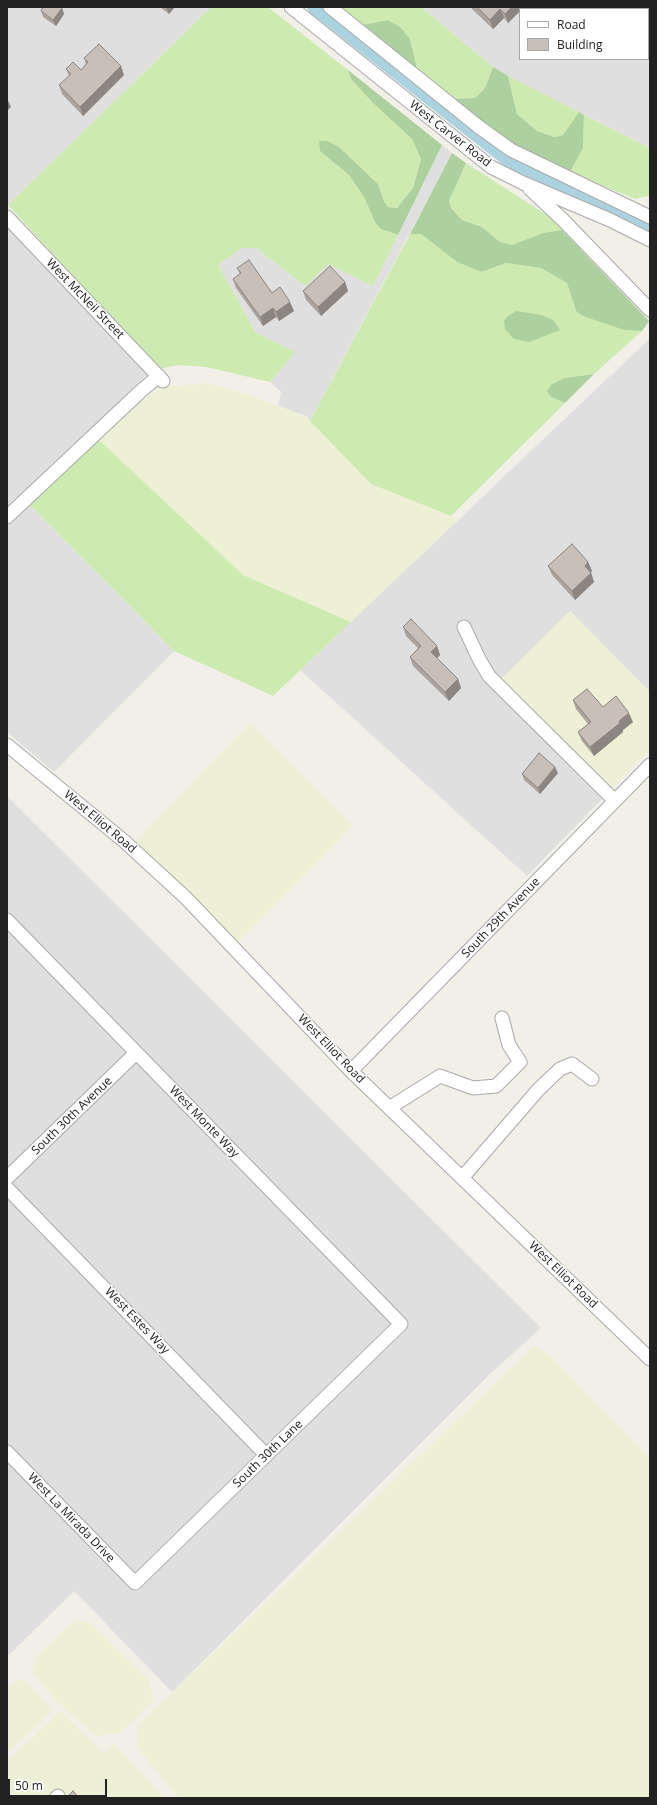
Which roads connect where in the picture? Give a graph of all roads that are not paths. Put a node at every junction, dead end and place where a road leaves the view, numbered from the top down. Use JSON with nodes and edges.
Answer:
{"nodes":[{"id":1,"x":291,"y":7,"type":"edge"},
{"id":2,"x":330,"y":7,"type":"edge"},
{"id":3,"x":523,"y":183,"type":"junction"},
{"id":4,"x":7,"y":217,"type":"edge"},
{"id":5,"x":650,"y":218,"type":"edge"},
{"id":6,"x":650,"y":240,"type":"edge"},
{"id":7,"x":650,"y":310,"type":"edge"},
{"id":8,"x":7,"y":517,"type":"edge"},
{"id":9,"x":464,"y":627,"type":"dead end"},
{"id":10,"x":7,"y":745,"type":"edge"},
{"id":11,"x":650,"y":765,"type":"edge"},
{"id":12,"x":614,"y":802,"type":"junction"},
{"id":13,"x":7,"y":920,"type":"edge"},
{"id":14,"x":502,"y":1018,"type":"dead end"},
{"id":15,"x":136,"y":1053,"type":"junction"},
{"id":16,"x":351,"y":1071,"type":"junction"},
{"id":17,"x":592,"y":1079,"type":"dead end"},
{"id":18,"x":389,"y":1108,"type":"junction"},
{"id":19,"x":7,"y":1178,"type":"edge"},
{"id":20,"x":462,"y":1178,"type":"junction"},
{"id":21,"x":7,"y":1188,"type":"edge"},
{"id":22,"x":401,"y":1324,"type":"joint"},
{"id":23,"x":650,"y":1359,"type":"edge"},
{"id":24,"x":7,"y":1452,"type":"edge"},
{"id":25,"x":266,"y":1455,"type":"junction"},
{"id":26,"x":134,"y":1583,"type":"joint"}],
"edges":[{"from":1,"to":3,"type":"street","name":"West Carver Road"},
{"from":2,"to":5,"type":"street"},
{"from":3,"to":6,"type":"street","name":"West Carver Road"},
{"from":3,"to":7,"type":"street"},
{"from":4,"to":8,"type":"street","name":"West McNeil Street"},
{"from":9,"to":12,"type":"street"},
{"from":10,"to":16,"type":"street","name":"West Elliot Road"},
{"from":11,"to":12,"type":"street","name":"South 29th Avenue"},
{"from":12,"to":16,"type":"street","name":"South 29th Avenue"},
{"from":13,"to":15,"type":"street","name":"West Monte Way"},
{"from":14,"to":18,"type":"street"},
{"from":15,"to":19,"type":"street","name":"South 30th Avenue"},
{"from":15,"to":22,"type":"street","name":"West Monte Way"},
{"from":16,"to":18,"type":"street","name":"West Elliot Road"},
{"from":17,"to":20,"type":"street"},
{"from":18,"to":20,"type":"street","name":"West Elliot Road"},
{"from":20,"to":23,"type":"street","name":"West Elliot Road"},
{"from":21,"to":25,"type":"street","name":"West Estes Way"},
{"from":22,"to":25,"type":"street","name":"South 30th Lane"},
{"from":24,"to":26,"type":"street","name":"West La Mirada Drive"},
{"from":25,"to":26,"type":"street","name":"South 30th Lane"}]}
